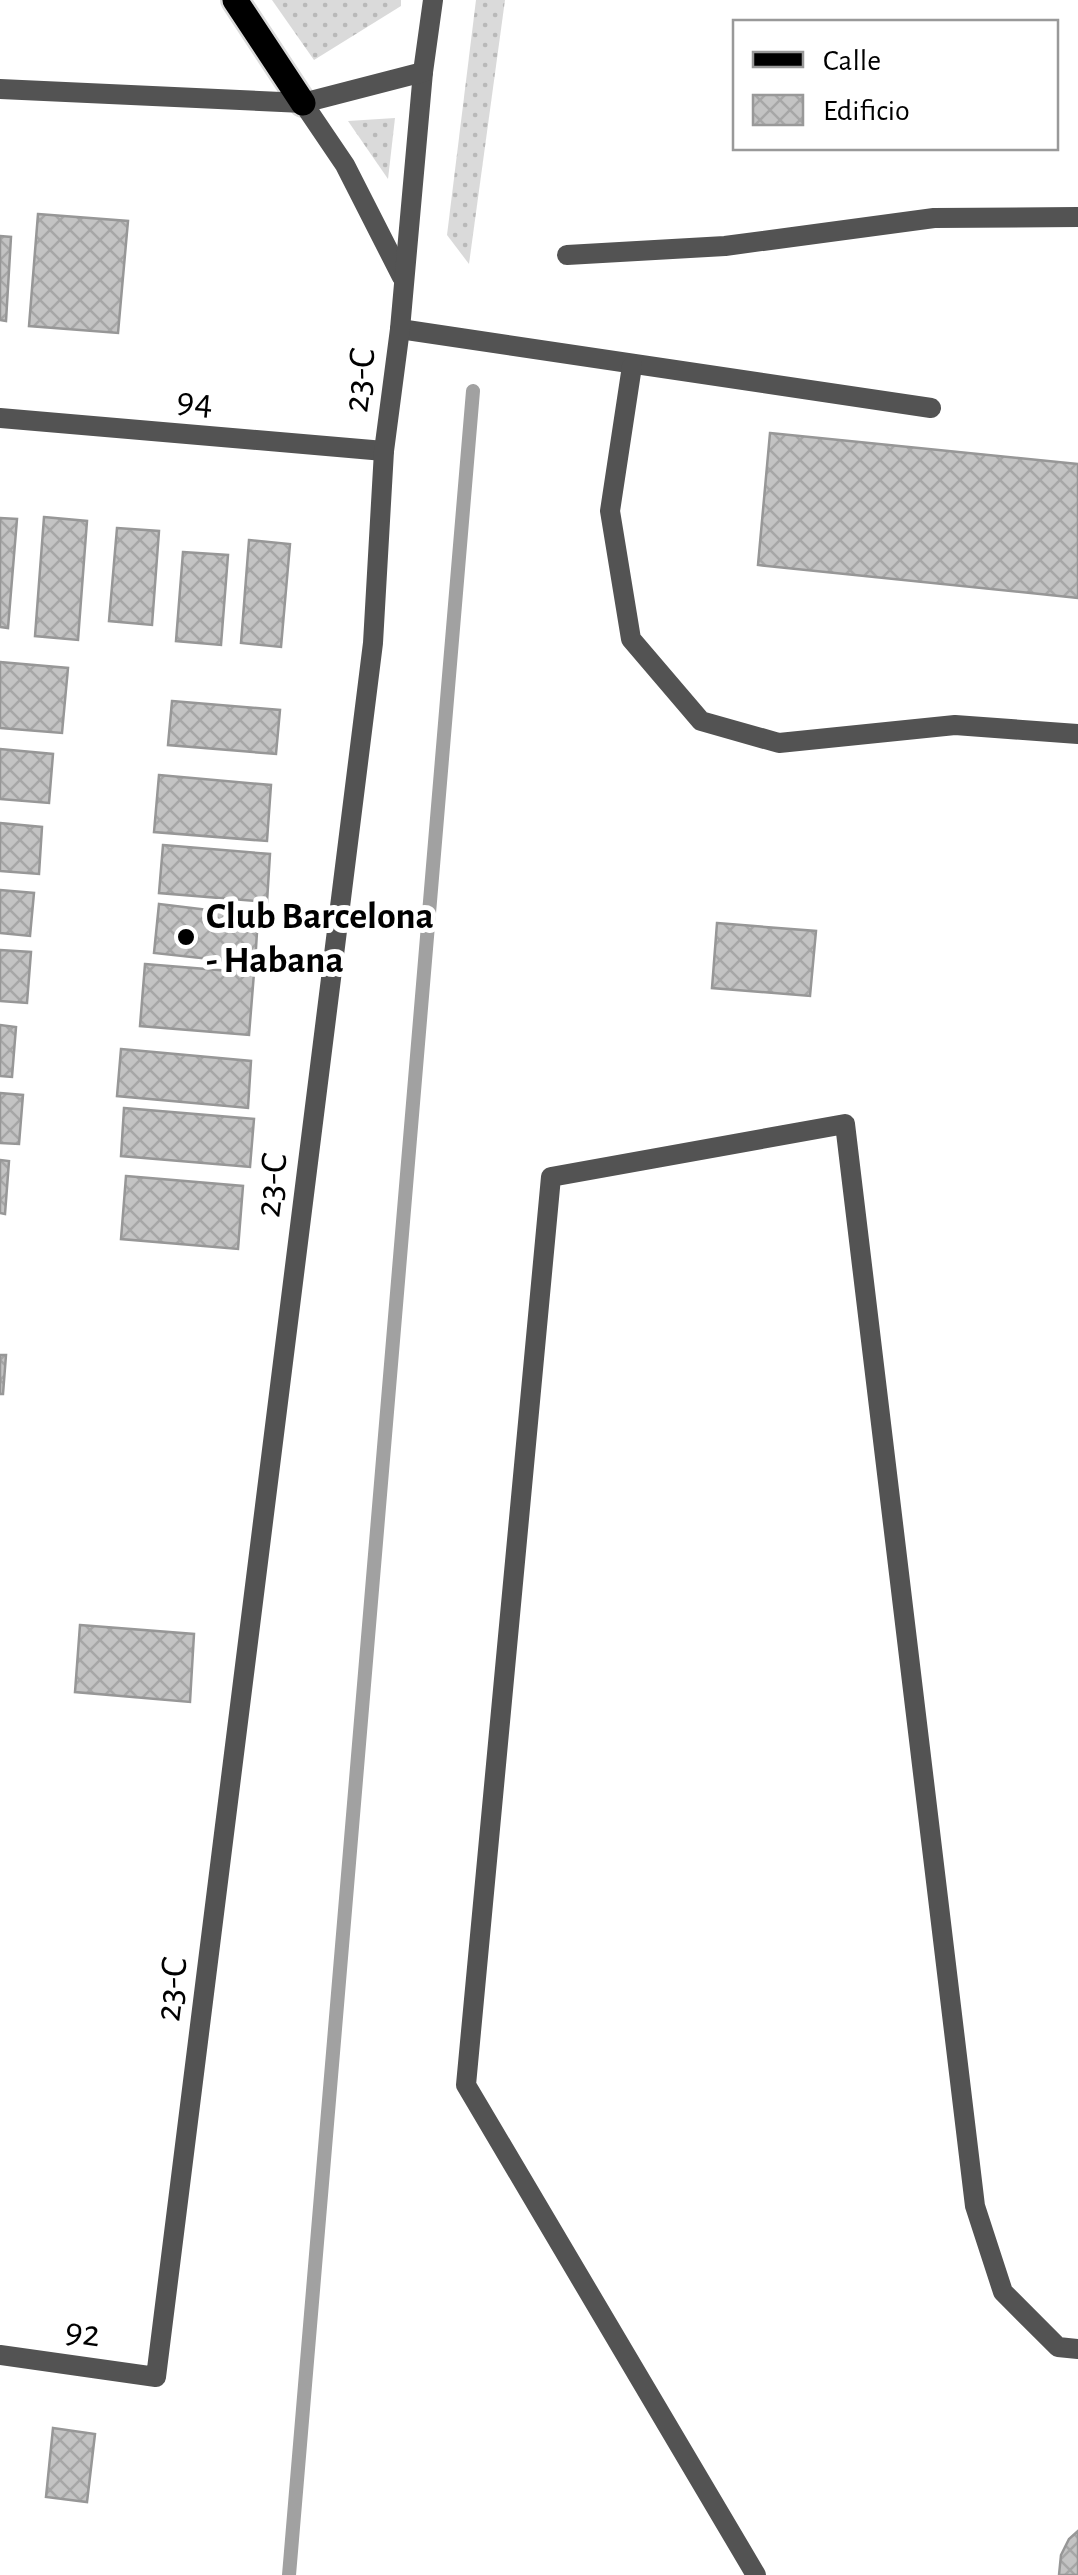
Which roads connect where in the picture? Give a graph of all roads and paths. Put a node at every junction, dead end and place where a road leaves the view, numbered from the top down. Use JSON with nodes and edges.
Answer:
{"nodes":[{"id":1,"x":235,"y":0,"type":"edge"},
{"id":2,"x":433,"y":0,"type":"edge"},
{"id":3,"x":423,"y":72,"type":"junction"},
{"id":4,"x":0,"y":89,"type":"edge"},
{"id":5,"x":303,"y":103,"type":"junction"},
{"id":6,"x":1078,"y":217,"type":"edge"},
{"id":7,"x":567,"y":255,"type":"dead end"},
{"id":8,"x":403,"y":278,"type":"junction"},
{"id":9,"x":400,"y":329,"type":"junction"},
{"id":10,"x":632,"y":366,"type":"junction"},
{"id":11,"x":931,"y":408,"type":"dead end"},
{"id":12,"x":0,"y":418,"type":"edge"},
{"id":13,"x":384,"y":451,"type":"junction"},
{"id":14,"x":1078,"y":734,"type":"edge"},
{"id":15,"x":1078,"y":2349,"type":"edge"},
{"id":16,"x":0,"y":2355,"type":"edge"},
{"id":17,"x":156,"y":2377,"type":"joint"},
{"id":18,"x":756,"y":2575,"type":"edge"}],
"edges":[{"from":1,"to":5,"type":"main road"},
{"from":2,"to":3,"type":"street","name":"23-C"},
{"from":3,"to":5,"type":"street"},
{"from":3,"to":8,"type":"street","name":"23-C"},
{"from":4,"to":5,"type":"street"},
{"from":5,"to":8,"type":"street"},
{"from":6,"to":7,"type":"street"},
{"from":8,"to":9,"type":"street","name":"23-C"},
{"from":9,"to":10,"type":"street"},
{"from":9,"to":13,"type":"street","name":"23-C"},
{"from":10,"to":11,"type":"street"},
{"from":10,"to":14,"type":"street"},
{"from":12,"to":13,"type":"street","name":"94"},
{"from":13,"to":17,"type":"street","name":"23-C"},
{"from":15,"to":18,"type":"street"},
{"from":16,"to":17,"type":"street","name":"92"}]}
